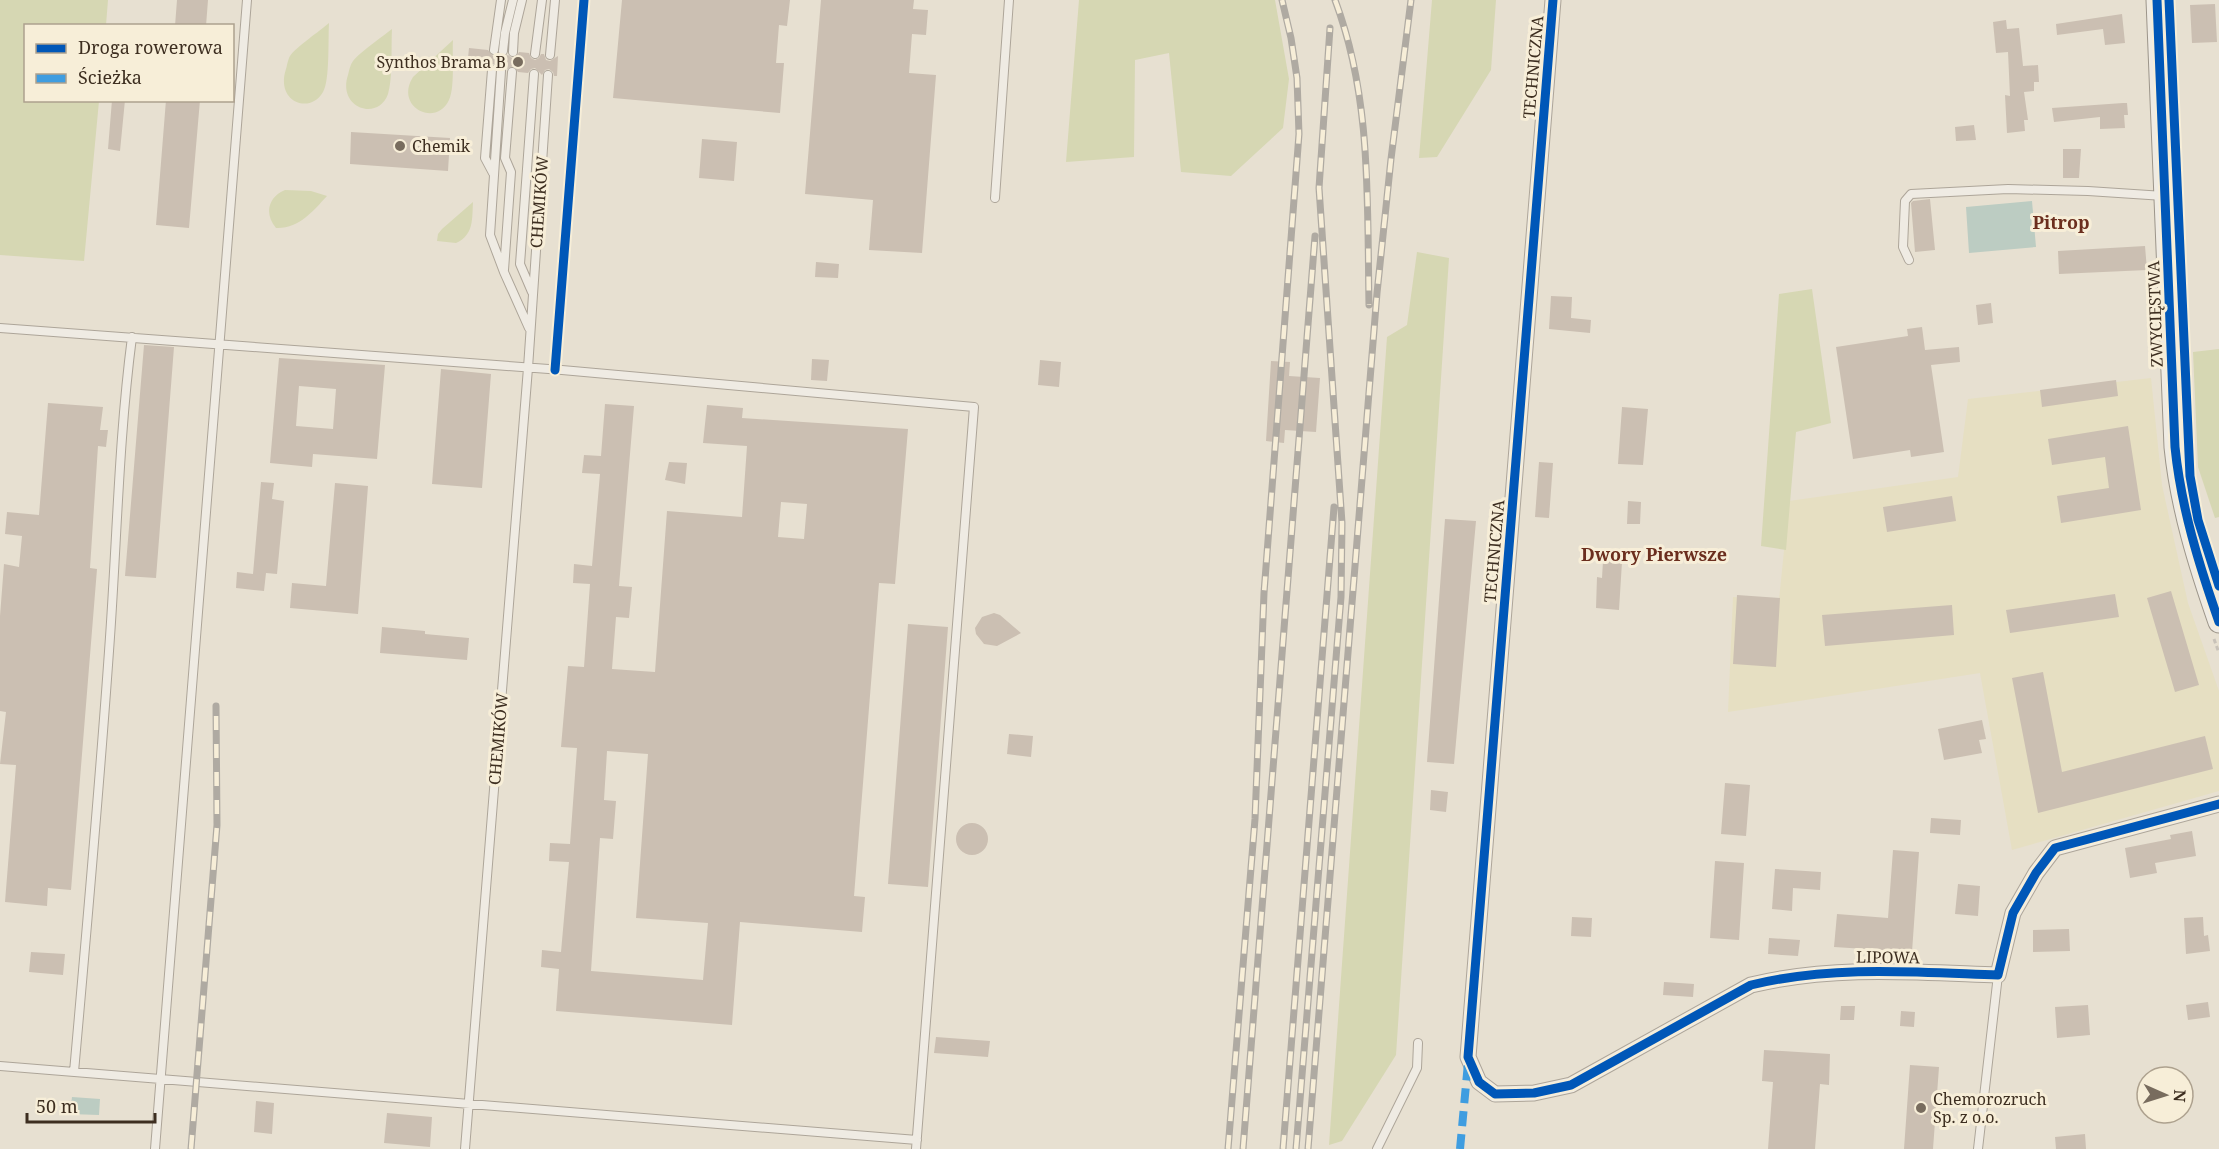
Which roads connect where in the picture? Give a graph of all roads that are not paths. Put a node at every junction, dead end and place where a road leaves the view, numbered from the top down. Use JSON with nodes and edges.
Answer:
{"nodes":[{"id":1,"x":247,"y":0,"type":"edge"},
{"id":2,"x":501,"y":0,"type":"edge"},
{"id":3,"x":513,"y":0,"type":"edge"},
{"id":4,"x":522,"y":0,"type":"edge"},
{"id":5,"x":542,"y":0,"type":"edge"},
{"id":6,"x":555,"y":0,"type":"edge"},
{"id":7,"x":1009,"y":0,"type":"edge"},
{"id":8,"x":1553,"y":0,"type":"edge"},
{"id":9,"x":2157,"y":0,"type":"edge"},
{"id":10,"x":494,"y":50,"type":"dead end"},
{"id":11,"x":503,"y":51,"type":"dead end"},
{"id":12,"x":513,"y":52,"type":"dead end"},
{"id":13,"x":535,"y":54,"type":"dead end"},
{"id":14,"x":550,"y":55,"type":"dead end"},
{"id":15,"x":492,"y":70,"type":"dead end"},
{"id":16,"x":501,"y":71,"type":"dead end"},
{"id":17,"x":512,"y":72,"type":"dead end"},
{"id":18,"x":534,"y":74,"type":"dead end"},
{"id":19,"x":548,"y":75,"type":"dead end"},
{"id":20,"x":493,"y":174,"type":"junction"},
{"id":21,"x":2166,"y":196,"type":"junction"},
{"id":22,"x":995,"y":198,"type":"dead end"},
{"id":23,"x":1909,"y":260,"type":"dead end"},
{"id":24,"x":504,"y":272,"type":"junction"},
{"id":25,"x":533,"y":293,"type":"junction"},
{"id":26,"x":0,"y":328,"type":"edge"},
{"id":27,"x":530,"y":330,"type":"junction"},
{"id":28,"x":132,"y":337,"type":"junction"},
{"id":29,"x":220,"y":344,"type":"junction"},
{"id":30,"x":528,"y":368,"type":"junction"},
{"id":31,"x":2219,"y":622,"type":"edge"},
{"id":32,"x":2219,"y":804,"type":"edge"},
{"id":33,"x":1998,"y":975,"type":"junction"},
{"id":34,"x":1418,"y":1043,"type":"dead end"},
{"id":35,"x":0,"y":1066,"type":"edge"},
{"id":36,"x":74,"y":1072,"type":"junction"},
{"id":37,"x":161,"y":1079,"type":"junction"},
{"id":38,"x":1495,"y":1094,"type":"joint"},
{"id":39,"x":469,"y":1104,"type":"junction"},
{"id":40,"x":917,"y":1140,"type":"junction"},
{"id":41,"x":155,"y":1149,"type":"edge"},
{"id":42,"x":465,"y":1149,"type":"edge"},
{"id":43,"x":916,"y":1149,"type":"edge"},
{"id":44,"x":1377,"y":1149,"type":"edge"},
{"id":45,"x":1978,"y":1149,"type":"edge"}],
"edges":[{"from":1,"to":29,"type":"lane"},
{"from":2,"to":10,"type":"lane"},
{"from":3,"to":11,"type":"lane"},
{"from":4,"to":12,"type":"lane"},
{"from":5,"to":13,"type":"lane"},
{"from":6,"to":14,"type":"lane"},
{"from":7,"to":22,"type":"lane"},
{"from":8,"to":38,"type":"street","name":"TECHNICZNA"},
{"from":9,"to":21,"type":"street","name":"ZWYCIĘSTWA"},
{"from":15,"to":20,"type":"lane"},
{"from":16,"to":20,"type":"lane"},
{"from":17,"to":24,"type":"lane"},
{"from":18,"to":25,"type":"lane"},
{"from":19,"to":25,"type":"lane","name":"CHEMIKÓW"},
{"from":20,"to":24,"type":"lane","name":"CHEMIKÓW"},
{"from":21,"to":23,"type":"lane"},
{"from":21,"to":31,"type":"street","name":"ZWYCIĘSTWA"},
{"from":24,"to":27,"type":"lane","name":"CHEMIKÓW"},
{"from":25,"to":27,"type":"lane","name":"CHEMIKÓW"},
{"from":26,"to":28,"type":"lane"},
{"from":27,"to":30,"type":"lane","name":"CHEMIKÓW"},
{"from":28,"to":29,"type":"lane"},
{"from":28,"to":36,"type":"lane"},
{"from":29,"to":30,"type":"lane"},
{"from":29,"to":37,"type":"lane"},
{"from":30,"to":39,"type":"lane","name":"CHEMIKÓW"},
{"from":30,"to":40,"type":"lane"},
{"from":32,"to":33,"type":"street"},
{"from":33,"to":38,"type":"street","name":"LIPOWA"},
{"from":33,"to":45,"type":"lane"},
{"from":34,"to":44,"type":"lane"},
{"from":35,"to":36,"type":"lane"},
{"from":36,"to":37,"type":"lane"},
{"from":37,"to":39,"type":"lane"},
{"from":37,"to":41,"type":"lane"},
{"from":39,"to":40,"type":"lane"},
{"from":39,"to":42,"type":"lane","name":"CHEMIKÓW"},
{"from":40,"to":43,"type":"lane"}]}
